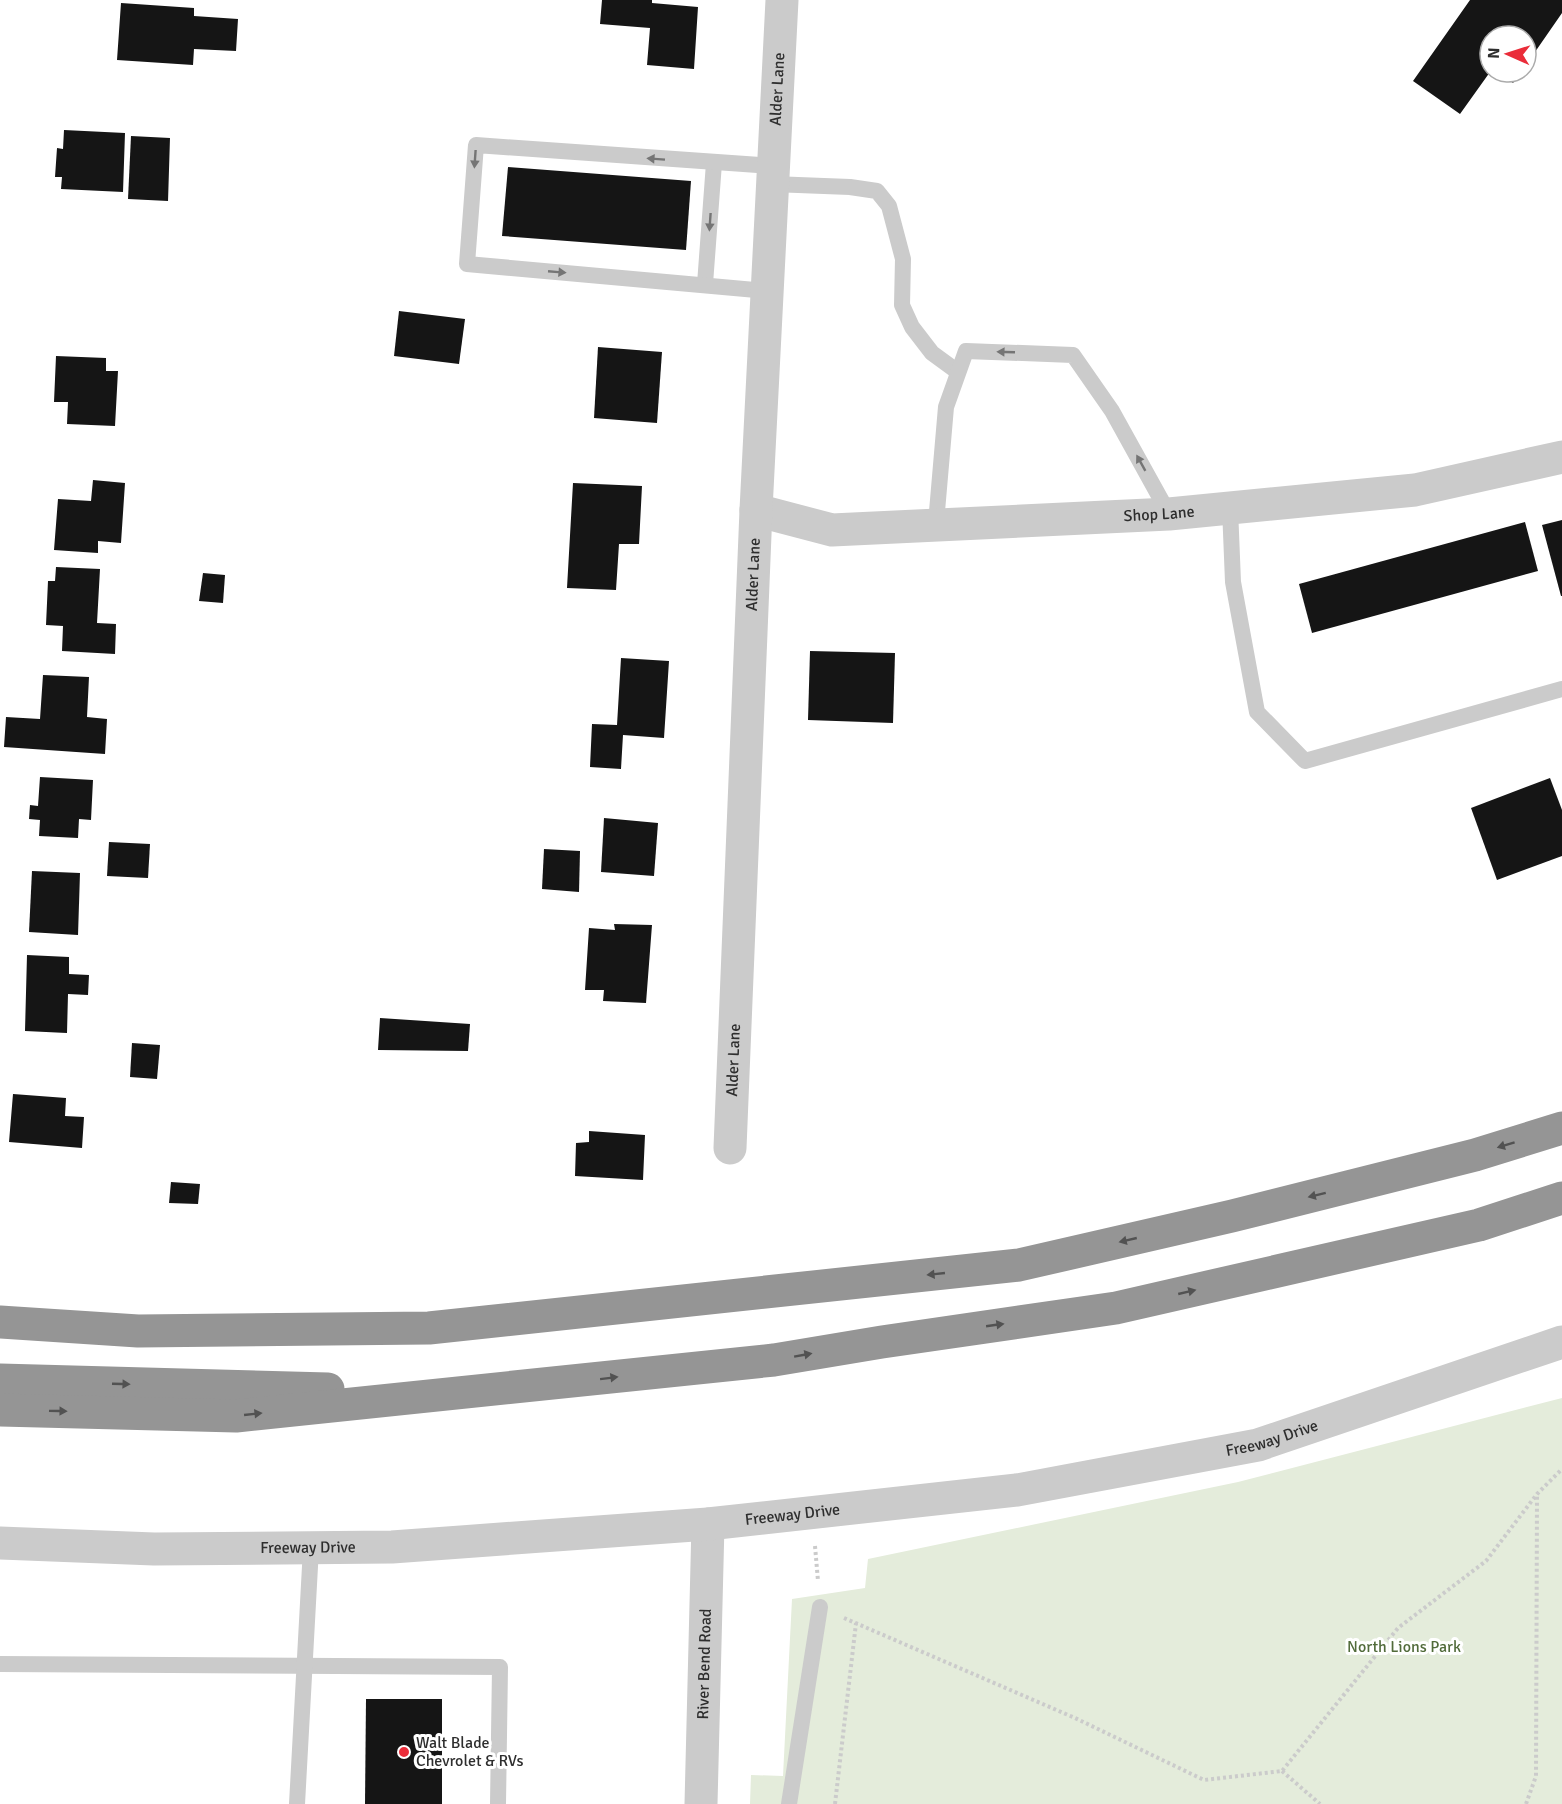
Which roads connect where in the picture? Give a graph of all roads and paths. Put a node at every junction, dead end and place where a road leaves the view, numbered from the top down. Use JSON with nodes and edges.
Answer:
{"nodes":[{"id":1,"x":782,"y":0,"type":"edge"},
{"id":2,"x":714,"y":163,"type":"junction"},
{"id":3,"x":773,"y":175,"type":"junction"},
{"id":4,"x":705,"y":284,"type":"junction"},
{"id":5,"x":767,"y":291,"type":"junction"},
{"id":6,"x":958,"y":372,"type":"junction"},
{"id":7,"x":1562,"y":457,"type":"edge"},
{"id":8,"x":1230,"y":508,"type":"junction"},
{"id":9,"x":756,"y":510,"type":"junction"},
{"id":10,"x":1169,"y":514,"type":"junction"},
{"id":11,"x":936,"y":523,"type":"junction"},
{"id":12,"x":1562,"y":689,"type":"edge"},
{"id":13,"x":1562,"y":1128,"type":"edge"},
{"id":14,"x":730,"y":1148,"type":"dead end"},
{"id":15,"x":1562,"y":1198,"type":"edge"},
{"id":16,"x":0,"y":1322,"type":"edge"},
{"id":17,"x":1562,"y":1342,"type":"edge"},
{"id":18,"x":0,"y":1380,"type":"edge"},
{"id":19,"x":551,"y":1385,"type":"junction"},
{"id":20,"x":0,"y":1410,"type":"edge"},
{"id":21,"x":1562,"y":1469,"type":"edge"},
{"id":22,"x":1537,"y":1494,"type":"junction"},
{"id":23,"x":812,"y":1513,"type":"junction"},
{"id":24,"x":708,"y":1524,"type":"junction"},
{"id":25,"x":0,"y":1544,"type":"edge"},
{"id":26,"x":311,"y":1548,"type":"junction"},
{"id":27,"x":820,"y":1607,"type":"junction"},
{"id":28,"x":856,"y":1623,"type":"junction"},
{"id":29,"x":0,"y":1664,"type":"edge"},
{"id":30,"x":304,"y":1667,"type":"junction"},
{"id":31,"x":1282,"y":1771,"type":"junction"},
{"id":32,"x":297,"y":1804,"type":"edge"},
{"id":33,"x":498,"y":1804,"type":"edge"},
{"id":34,"x":701,"y":1804,"type":"edge"},
{"id":35,"x":789,"y":1804,"type":"edge"},
{"id":36,"x":835,"y":1804,"type":"edge"},
{"id":37,"x":1320,"y":1804,"type":"edge"},
{"id":38,"x":1526,"y":1804,"type":"edge"}],
"edges":[{"from":1,"to":3,"type":"street","name":"Alder Lane"},
{"from":2,"to":3,"type":"lane"},
{"from":2,"to":4,"type":"lane","one_way":true},
{"from":2,"to":4,"type":"lane","one_way":true},
{"from":3,"to":5,"type":"street","name":"Alder Lane"},
{"from":3,"to":6,"type":"lane"},
{"from":4,"to":5,"type":"lane"},
{"from":5,"to":9,"type":"street","name":"Alder Lane"},
{"from":10,"to":6,"type":"lane","one_way":true},
{"from":6,"to":11,"type":"lane"},
{"from":7,"to":8,"type":"street","name":"Shop Lane"},
{"from":8,"to":10,"type":"street","name":"Shop Lane"},
{"from":8,"to":12,"type":"lane"},
{"from":9,"to":11,"type":"street","name":"Shop Lane"},
{"from":9,"to":14,"type":"street","name":"Alder Lane"},
{"from":10,"to":11,"type":"street","name":"Shop Lane"},
{"from":13,"to":16,"type":"highway","one_way":true},
{"from":19,"to":15,"type":"highway","one_way":true},
{"from":17,"to":23,"type":"street","name":"Freeway Drive"},
{"from":18,"to":19,"type":"highway","one_way":true},
{"from":20,"to":19,"type":"highway","one_way":true},
{"from":21,"to":22,"type":"path"},
{"from":22,"to":31,"type":"path"},
{"from":22,"to":38,"type":"path"},
{"from":23,"to":24,"type":"street","name":"Freeway Drive"},
{"from":23,"to":27,"type":"path"},
{"from":24,"to":26,"type":"street","name":"Freeway Drive"},
{"from":24,"to":34,"type":"street","name":"River Bend Road"},
{"from":25,"to":26,"type":"street","name":"Freeway Drive"},
{"from":26,"to":30,"type":"lane"},
{"from":27,"to":28,"type":"path"},
{"from":27,"to":35,"type":"lane"},
{"from":28,"to":31,"type":"path"},
{"from":28,"to":36,"type":"path"},
{"from":29,"to":30,"type":"lane"},
{"from":30,"to":32,"type":"lane"},
{"from":30,"to":33,"type":"lane"},
{"from":31,"to":37,"type":"path"}]}
